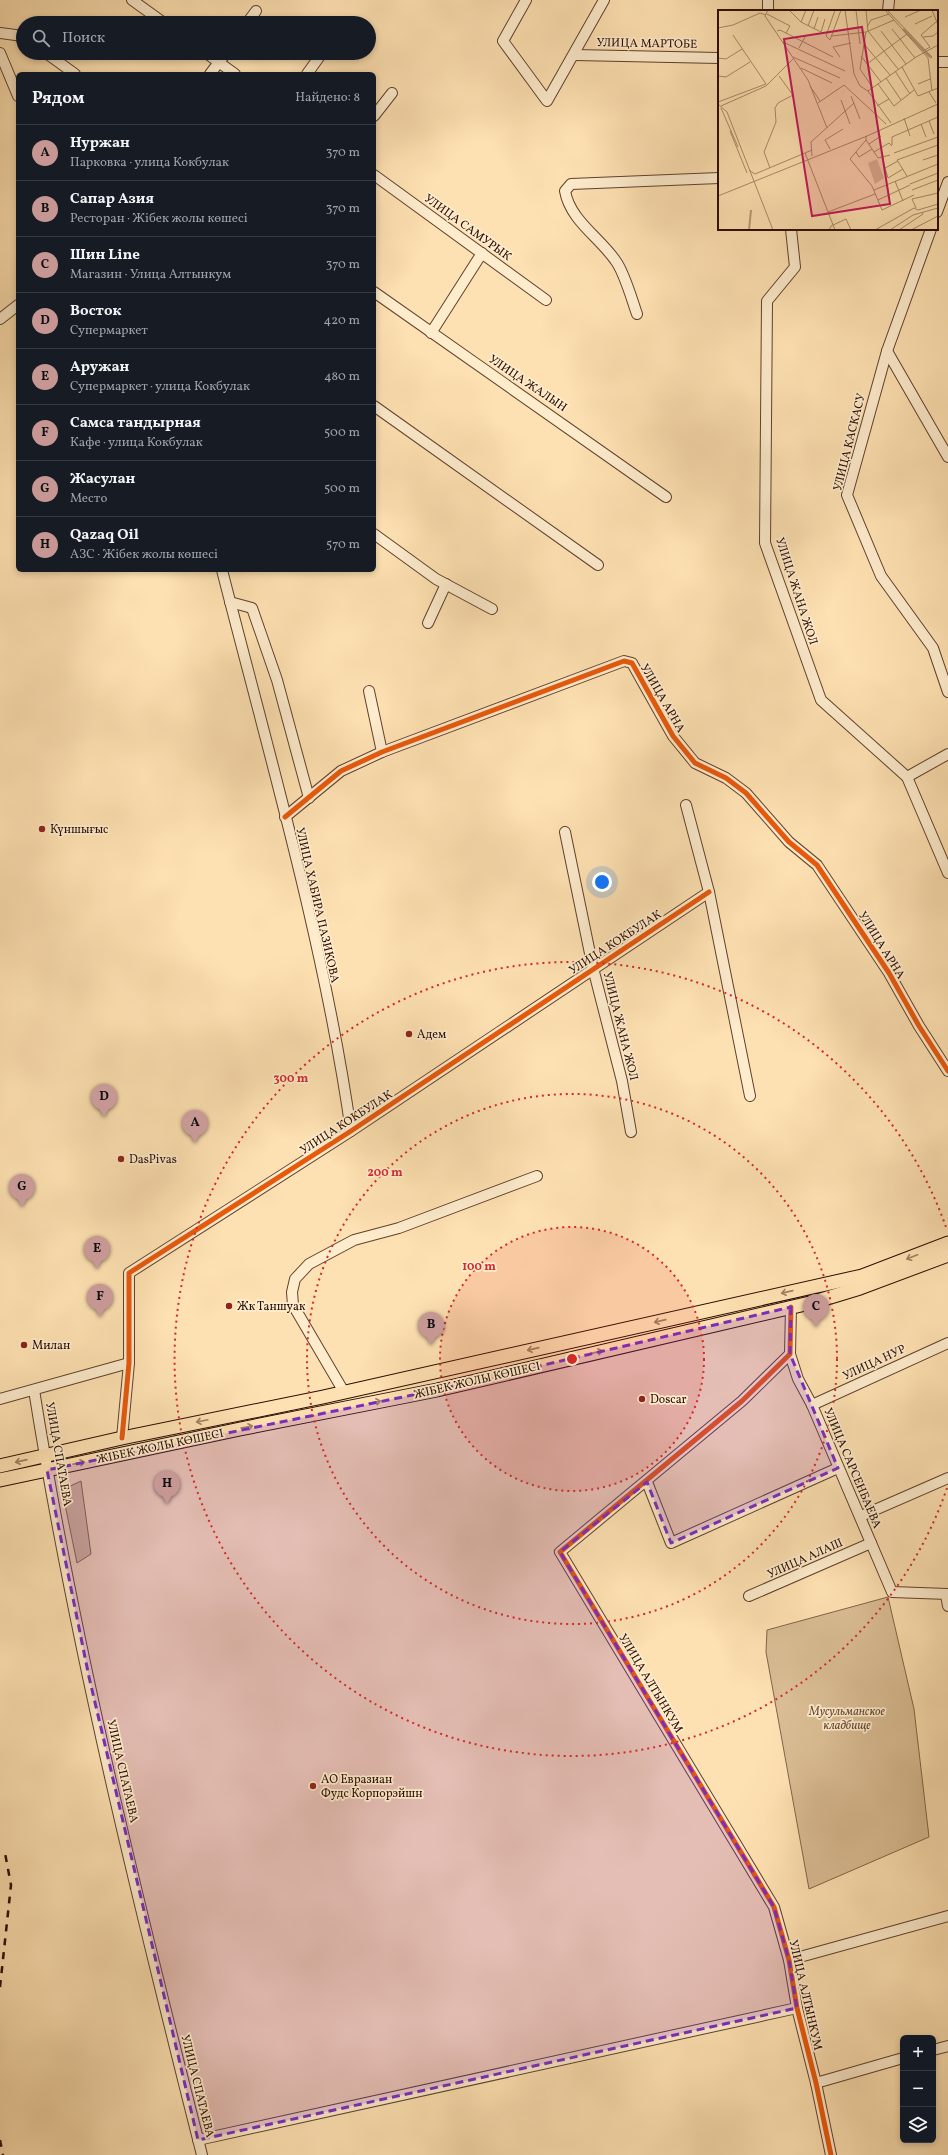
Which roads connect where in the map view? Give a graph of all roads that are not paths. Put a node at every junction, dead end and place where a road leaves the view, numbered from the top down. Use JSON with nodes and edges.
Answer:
{"nodes":[{"id":1,"x":132,"y":0,"type":"edge"},
{"id":2,"x":526,"y":0,"type":"edge"},
{"id":3,"x":604,"y":0,"type":"edge"},
{"id":4,"x":889,"y":0,"type":"edge"},
{"id":5,"x":888,"y":10,"type":"edge"},
{"id":6,"x":256,"y":11,"type":"dead end"},
{"id":7,"x":154,"y":16,"type":"edge"},
{"id":8,"x":252,"y":16,"type":"edge"},
{"id":9,"x":0,"y":33,"type":"edge"},
{"id":10,"x":16,"y":35,"type":"edge"},
{"id":11,"x":0,"y":53,"type":"edge"},
{"id":12,"x":575,"y":55,"type":"junction"},
{"id":13,"x":718,"y":58,"type":"edge"},
{"id":14,"x":56,"y":60,"type":"edge"},
{"id":15,"x":216,"y":60,"type":"edge"},
{"id":16,"x":317,"y":60,"type":"edge"},
{"id":17,"x":219,"y":62,"type":"junction"},
{"id":18,"x":72,"y":72,"type":"edge"},
{"id":19,"x":212,"y":72,"type":"edge"},
{"id":20,"x":232,"y":72,"type":"edge"},
{"id":21,"x":308,"y":72,"type":"edge"},
{"id":22,"x":16,"y":91,"type":"edge"},
{"id":23,"x":392,"y":93,"type":"dead end"},
{"id":24,"x":376,"y":113,"type":"edge"},
{"id":25,"x":376,"y":176,"type":"edge"},
{"id":26,"x":718,"y":178,"type":"edge"},
{"id":27,"x":948,"y":182,"type":"edge"},
{"id":28,"x":941,"y":200,"type":"junction"},
{"id":29,"x":938,"y":209,"type":"edge"},
{"id":30,"x":948,"y":211,"type":"edge"},
{"id":31,"x":791,"y":230,"type":"edge"},
{"id":32,"x":931,"y":230,"type":"edge"},
{"id":33,"x":482,"y":253,"type":"junction"},
{"id":34,"x":376,"y":293,"type":"edge"},
{"id":35,"x":546,"y":300,"type":"dead end"},
{"id":36,"x":16,"y":307,"type":"edge"},
{"id":37,"x":638,"y":314,"type":"dead end"},
{"id":38,"x":0,"y":319,"type":"edge"},
{"id":39,"x":431,"y":333,"type":"junction"},
{"id":40,"x":887,"y":351,"type":"junction"},
{"id":41,"x":376,"y":407,"type":"edge"},
{"id":42,"x":946,"y":450,"type":"edge"},
{"id":43,"x":666,"y":497,"type":"dead end"},
{"id":44,"x":376,"y":535,"type":"edge"},
{"id":45,"x":598,"y":565,"type":"dead end"},
{"id":46,"x":222,"y":572,"type":"edge"},
{"id":47,"x":446,"y":584,"type":"junction"},
{"id":48,"x":230,"y":602,"type":"junction"},
{"id":49,"x":492,"y":609,"type":"dead end"},
{"id":50,"x":428,"y":623,"type":"dead end"},
{"id":51,"x":369,"y":691,"type":"dead end"},
{"id":52,"x":948,"y":692,"type":"edge"},
{"id":53,"x":382,"y":752,"type":"junction"},
{"id":54,"x":948,"y":754,"type":"edge"},
{"id":55,"x":907,"y":777,"type":"junction"},
{"id":56,"x":309,"y":798,"type":"junction"},
{"id":57,"x":686,"y":805,"type":"dead end"},
{"id":58,"x":285,"y":817,"type":"junction"},
{"id":59,"x":565,"y":832,"type":"dead end"},
{"id":60,"x":948,"y":873,"type":"edge"},
{"id":61,"x":709,"y":892,"type":"junction"},
{"id":62,"x":593,"y":968,"type":"junction"},
{"id":63,"x":948,"y":1071,"type":"edge"},
{"id":64,"x":750,"y":1096,"type":"dead end"},
{"id":65,"x":351,"y":1131,"type":"junction"},
{"id":66,"x":631,"y":1132,"type":"dead end"},
{"id":67,"x":537,"y":1176,"type":"dead end"},
{"id":68,"x":948,"y":1243,"type":"edge"},
{"id":69,"x":948,"y":1255,"type":"edge"},
{"id":70,"x":791,"y":1307,"type":"junction"},
{"id":71,"x":948,"y":1343,"type":"edge"},
{"id":72,"x":790,"y":1354,"type":"junction"},
{"id":73,"x":129,"y":1363,"type":"junction"},
{"id":74,"x":34,"y":1390,"type":"junction"},
{"id":75,"x":344,"y":1392,"type":"junction"},
{"id":76,"x":0,"y":1399,"type":"edge"},
{"id":77,"x":812,"y":1405,"type":"junction"},
{"id":78,"x":122,"y":1438,"type":"junction"},
{"id":79,"x":45,"y":1456,"type":"junction"},
{"id":80,"x":0,"y":1466,"type":"edge"},
{"id":81,"x":838,"y":1468,"type":"junction"},
{"id":82,"x":47,"y":1470,"type":"junction"},
{"id":83,"x":948,"y":1478,"type":"edge"},
{"id":84,"x":0,"y":1480,"type":"edge"},
{"id":85,"x":647,"y":1482,"type":"junction"},
{"id":86,"x":860,"y":1516,"type":"junction"},
{"id":87,"x":871,"y":1543,"type":"junction"},
{"id":88,"x":947,"y":1594,"type":"edge"},
{"id":89,"x":749,"y":1596,"type":"dead end"},
{"id":90,"x":948,"y":1606,"type":"edge"},
{"id":91,"x":948,"y":1916,"type":"edge"},
{"id":92,"x":789,"y":1960,"type":"junction"},
{"id":93,"x":797,"y":2008,"type":"junction"},
{"id":94,"x":948,"y":2046,"type":"edge"},
{"id":95,"x":936,"y":2049,"type":"edge"},
{"id":96,"x":900,"y":2059,"type":"edge"},
{"id":97,"x":816,"y":2083,"type":"junction"},
{"id":98,"x":198,"y":2140,"type":"junction"},
{"id":99,"x":202,"y":2155,"type":"edge"},
{"id":100,"x":831,"y":2155,"type":"edge"}],
"edges":[{"from":1,"to":7,"type":"street"},
{"from":2,"to":12,"type":"street"},
{"from":3,"to":12,"type":"street"},
{"from":4,"to":5,"type":"street"},
{"from":6,"to":8,"type":"street"},
{"from":9,"to":10,"type":"street"},
{"from":11,"to":22,"type":"street"},
{"from":12,"to":13,"type":"street","name":"УЛИЦА МАРТОБЕ"},
{"from":14,"to":18,"type":"street"},
{"from":15,"to":17,"type":"street"},
{"from":16,"to":21,"type":"street"},
{"from":17,"to":19,"type":"street"},
{"from":17,"to":20,"type":"street"},
{"from":23,"to":24,"type":"street"},
{"from":25,"to":33,"type":"street","name":"УЛИЦА САМУРЫК"},
{"from":26,"to":37,"type":"street"},
{"from":27,"to":28,"type":"street"},
{"from":28,"to":29,"type":"street"},
{"from":28,"to":30,"type":"street"},
{"from":31,"to":55,"type":"street","name":"УЛИЦА ЖАНА ЖОЛ"},
{"from":32,"to":40,"type":"street","name":"УЛИЦА КАСКАСУ"},
{"from":33,"to":35,"type":"street","name":"УЛИЦА САМУРЫК"},
{"from":33,"to":39,"type":"street"},
{"from":34,"to":39,"type":"street","name":"УЛИЦА ЖАЛЫН"},
{"from":36,"to":38,"type":"street"},
{"from":39,"to":43,"type":"street","name":"УЛИЦА ЖАЛЫН"},
{"from":40,"to":42,"type":"street"},
{"from":40,"to":52,"type":"street","name":"УЛИЦА КАСКАСУ"},
{"from":41,"to":45,"type":"street"},
{"from":44,"to":47,"type":"street"},
{"from":46,"to":48,"type":"street","name":"УЛИЦА ХАБИРА ПАЗИКОВА"},
{"from":47,"to":49,"type":"street"},
{"from":47,"to":50,"type":"street"},
{"from":48,"to":56,"type":"street"},
{"from":48,"to":58,"type":"street","name":"УЛИЦА ХАБИРА ПАЗИКОВА"},
{"from":51,"to":53,"type":"street"},
{"from":53,"to":56,"type":"street","name":"УЛИЦА АРНА"},
{"from":53,"to":63,"type":"street","name":"УЛИЦА АРНА"},
{"from":54,"to":55,"type":"street"},
{"from":55,"to":60,"type":"street","name":"УЛИЦА ЖАНА ЖОЛ"},
{"from":56,"to":58,"type":"street","name":"УЛИЦА АРНА"},
{"from":57,"to":61,"type":"street"},
{"from":58,"to":65,"type":"street","name":"УЛИЦА ХАБИРА ПАЗИКОВА"},
{"from":59,"to":62,"type":"street","name":"УЛИЦА ЖАНА ЖОЛ"},
{"from":61,"to":62,"type":"street","name":"УЛИЦА КОКБУЛАК"},
{"from":61,"to":64,"type":"street"},
{"from":62,"to":65,"type":"street","name":"УЛИЦА КОКБУЛАК"},
{"from":62,"to":66,"type":"street","name":"УЛИЦА ЖАНА ЖОЛ"},
{"from":65,"to":73,"type":"street","name":"УЛИЦА КОКБУЛАК"},
{"from":67,"to":75,"type":"street"},
{"from":68,"to":75,"type":"main road","name":"ЖІБЕК ЖОЛЫ КӨШЕСІ","one_way":true},
{"from":69,"to":70,"type":"main road","name":"ЖІБЕК ЖОЛЫ КӨШЕСІ"},
{"from":70,"to":72,"type":"street"},
{"from":82,"to":70,"type":"main road","name":"ЖІБЕК ЖОЛЫ КӨШЕСІ","one_way":true},
{"from":71,"to":77,"type":"street","name":"УЛИЦА НУР"},
{"from":72,"to":77,"type":"street","name":"УЛИЦА САРСЕНБАЕВА"},
{"from":72,"to":85,"type":"street","name":"УЛИЦА АЛТЫНКУМ"},
{"from":73,"to":74,"type":"street"},
{"from":73,"to":78,"type":"street","name":"УЛИЦА КОКБУЛАК"},
{"from":74,"to":76,"type":"street"},
{"from":74,"to":79,"type":"street","name":"УЛИЦА СПАТАЕВА"},
{"from":75,"to":78,"type":"main road","name":"ЖІБЕК ЖОЛЫ КӨШЕСІ","one_way":true},
{"from":77,"to":81,"type":"street","name":"УЛИЦА САРСЕНБАЕВА"},
{"from":78,"to":79,"type":"main road","name":"ЖІБЕК ЖОЛЫ КӨШЕСІ"},
{"from":79,"to":80,"type":"main road","name":"ЖІБЕК ЖОЛЫ КӨШЕСІ","one_way":true},
{"from":79,"to":82,"type":"street","name":"УЛИЦА СПАТАЕВА"},
{"from":81,"to":85,"type":"street"},
{"from":81,"to":86,"type":"street","name":"УЛИЦА САРСЕНБАЕВА"},
{"from":82,"to":84,"type":"main road","name":"ЖІБЕК ЖОЛЫ КӨШЕСІ"},
{"from":82,"to":98,"type":"street","name":"УЛИЦА СПАТАЕВА"},
{"from":83,"to":86,"type":"street"},
{"from":85,"to":92,"type":"street","name":"УЛИЦА АЛТЫНКУМ"},
{"from":86,"to":87,"type":"street","name":"УЛИЦА САРСЕНБАЕВА"},
{"from":87,"to":88,"type":"street","name":"УЛИЦА САРСЕНБАЕВА"},
{"from":87,"to":89,"type":"street","name":"УЛИЦА АЛАШ"},
{"from":88,"to":90,"type":"street"},
{"from":91,"to":92,"type":"street"},
{"from":92,"to":93,"type":"street","name":"УЛИЦА АЛТЫНКУМ"},
{"from":93,"to":97,"type":"street","name":"УЛИЦА АЛТЫНКУМ"},
{"from":93,"to":98,"type":"street"},
{"from":94,"to":95,"type":"street"},
{"from":96,"to":97,"type":"street"},
{"from":97,"to":100,"type":"street","name":"УЛИЦА АЛТЫНКУМ"},
{"from":98,"to":99,"type":"street","name":"УЛИЦА СПАТАЕВА"}]}
